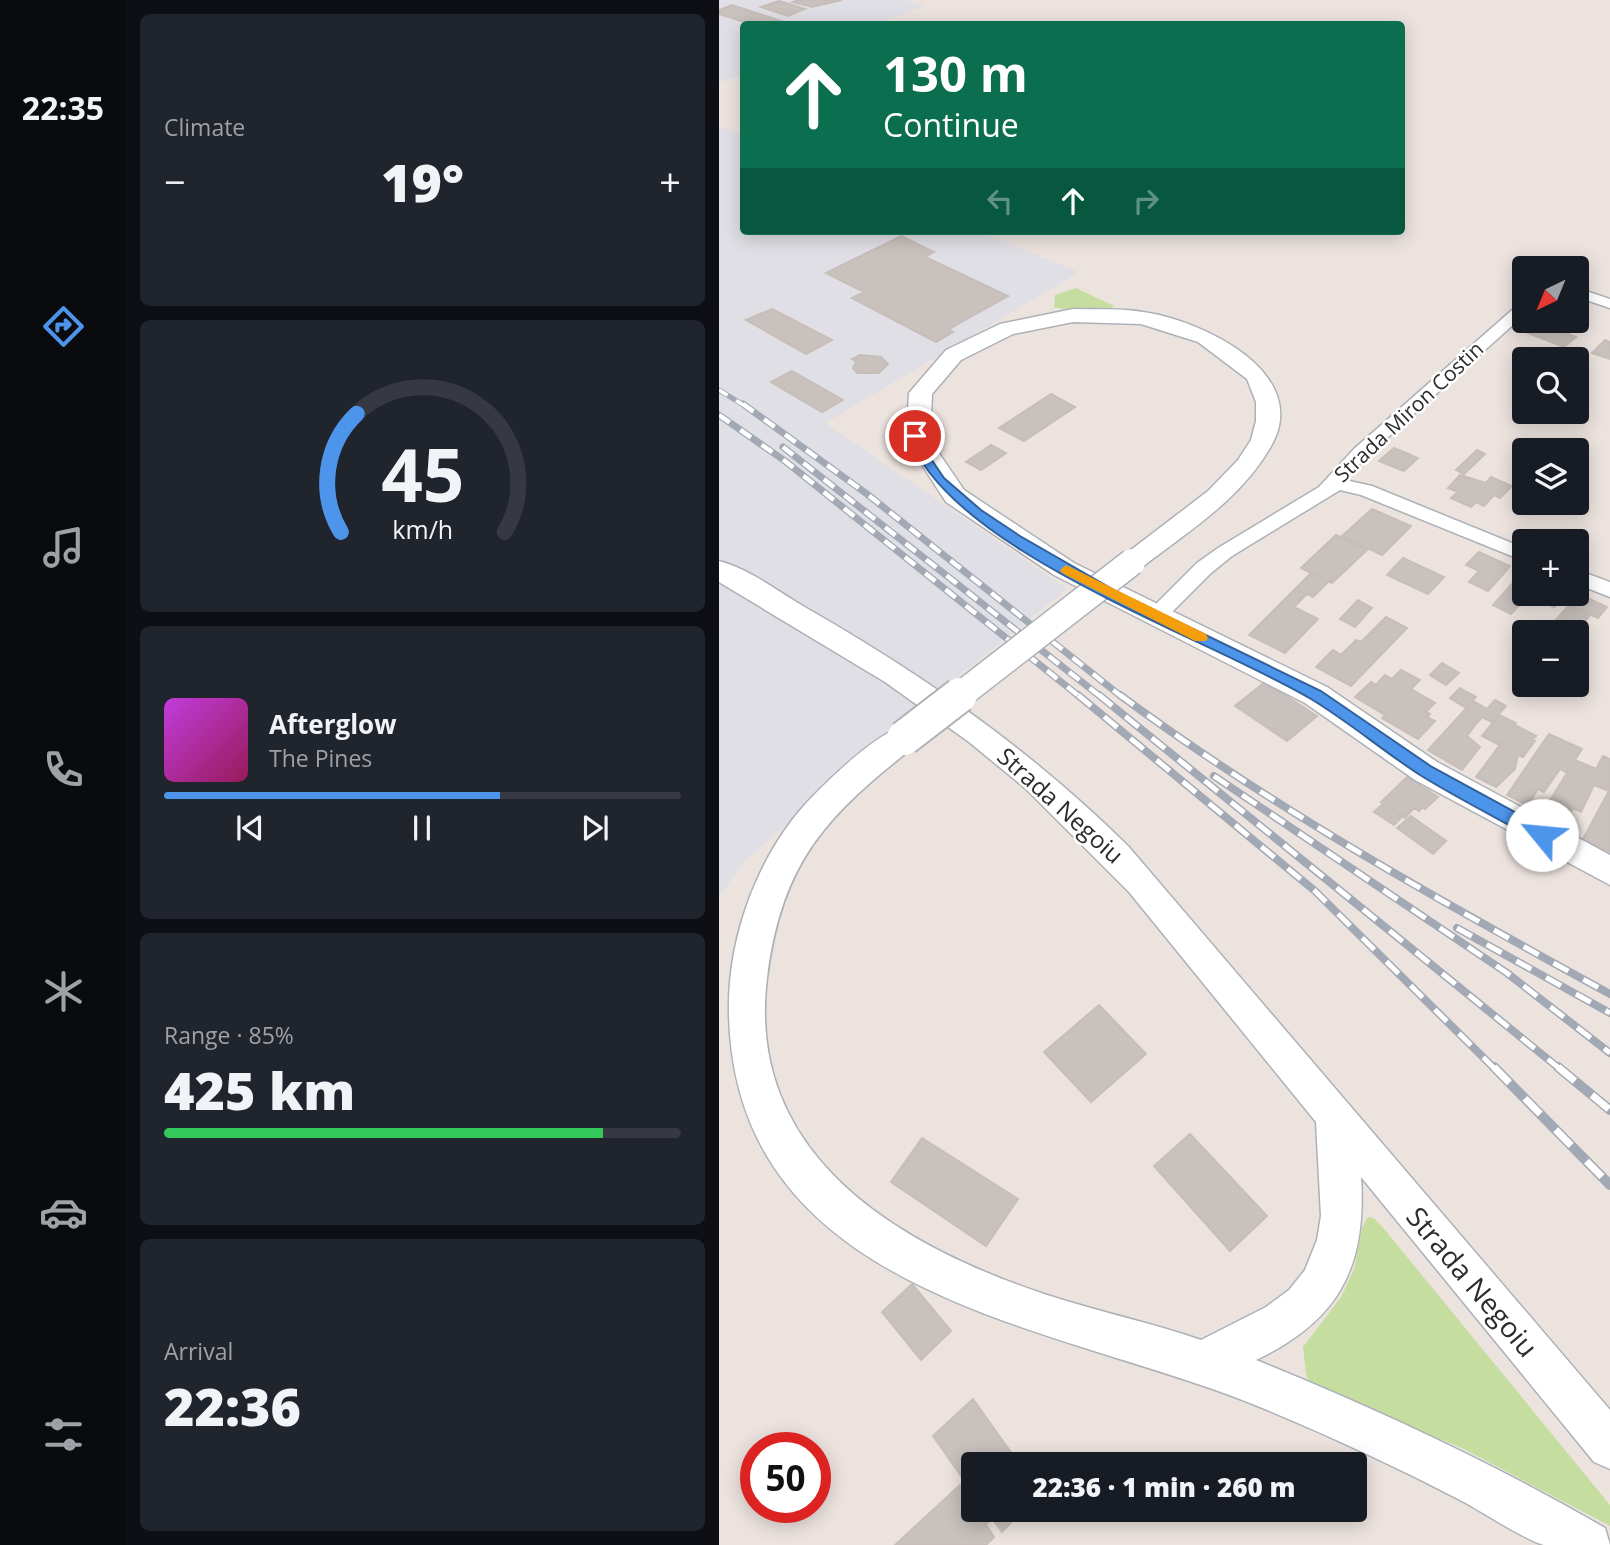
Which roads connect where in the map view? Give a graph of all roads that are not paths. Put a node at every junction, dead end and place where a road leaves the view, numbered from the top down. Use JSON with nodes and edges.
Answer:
{"nodes":[{"id":1,"x":1589,"y":296,"type":"edge"},
{"id":2,"x":1610,"y":304,"type":"edge"},
{"id":3,"x":1512,"y":318,"type":"edge"},
{"id":4,"x":1326,"y":490,"type":"junction"},
{"id":5,"x":1512,"y":550,"type":"edge"},
{"id":6,"x":719,"y":570,"type":"edge"},
{"id":7,"x":1589,"y":582,"type":"edge"},
{"id":8,"x":1610,"y":590,"type":"edge"},
{"id":9,"x":1155,"y":617,"type":"junction"},
{"id":10,"x":1610,"y":871,"type":"edge"},
{"id":11,"x":1335,"y":1117,"type":"junction"},
{"id":12,"x":1202,"y":1363,"type":"junction"},
{"id":13,"x":1610,"y":1446,"type":"edge"},
{"id":14,"x":1588,"y":1545,"type":"edge"}],
"edges":[{"from":1,"to":2,"type":"street"},
{"from":3,"to":4,"type":"street","name":"Strada Miron Costin"},
{"from":4,"to":5,"type":"street"},
{"from":4,"to":9,"type":"street"},
{"from":6,"to":11,"type":"main road","name":"Strada Negoiu"},
{"from":7,"to":8,"type":"street"},
{"from":9,"to":10,"type":"main road"},
{"from":9,"to":12,"type":"main road","bridge":true},
{"from":11,"to":12,"type":"main road"},
{"from":11,"to":13,"type":"main road","name":"Strada Negoiu"},
{"from":12,"to":14,"type":"main road"}]}
